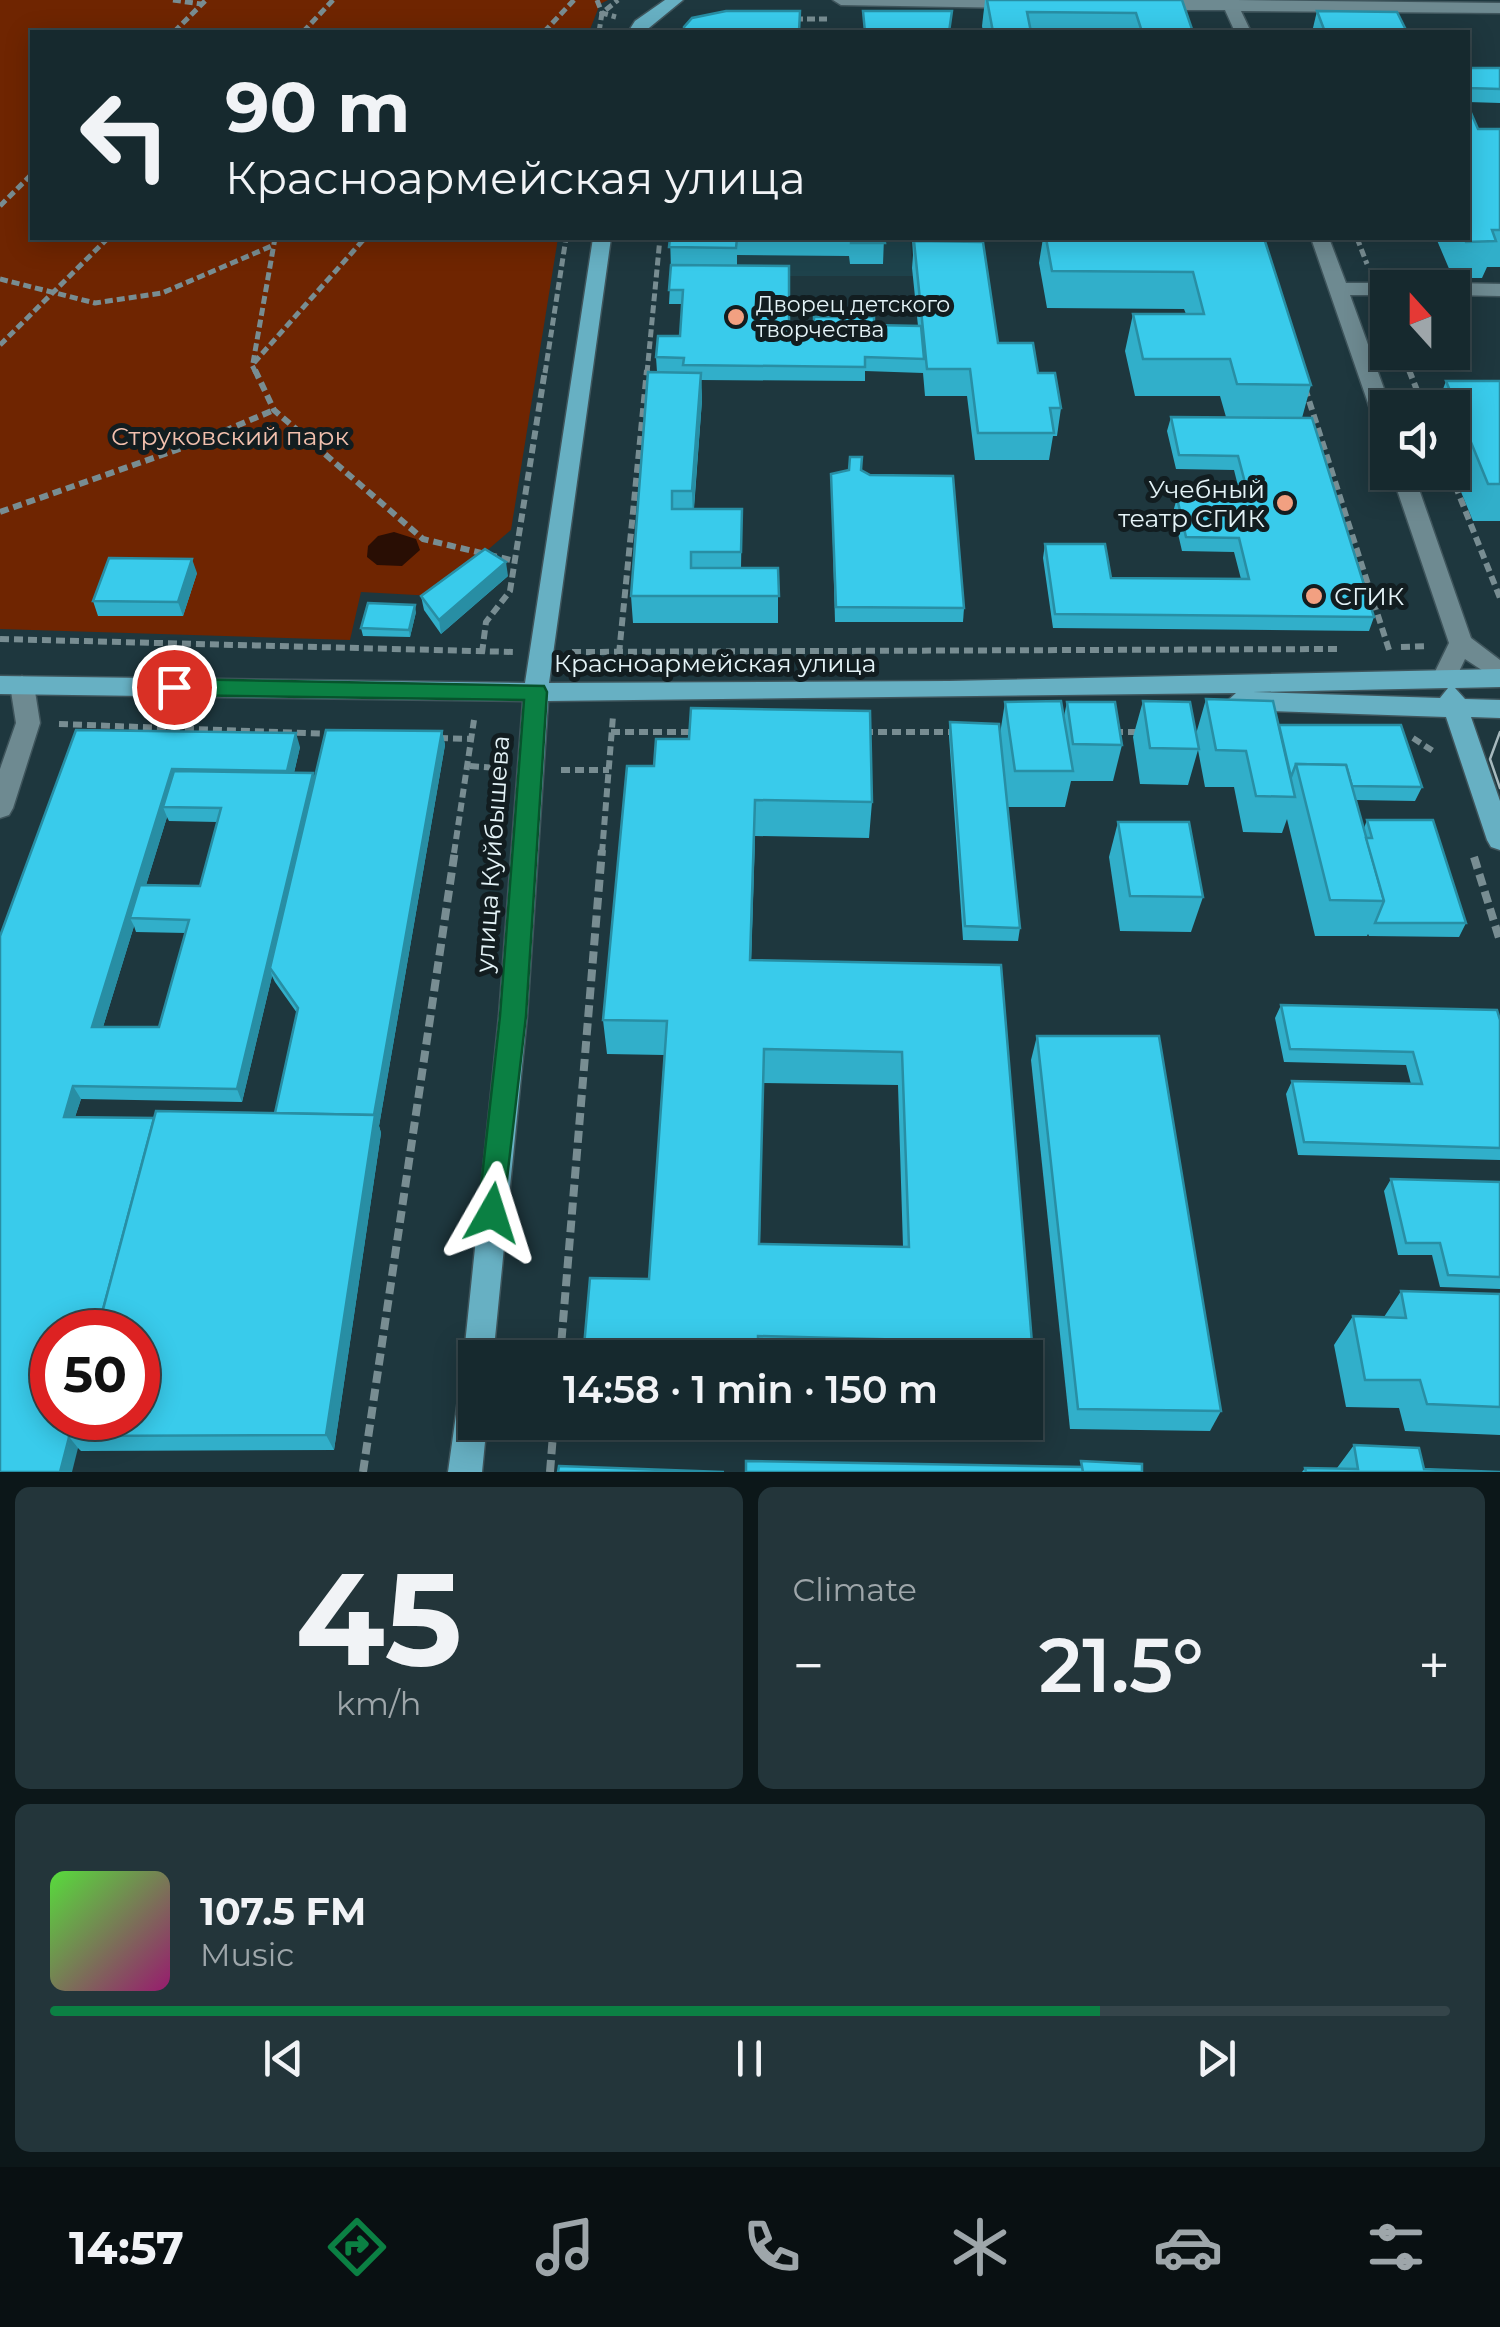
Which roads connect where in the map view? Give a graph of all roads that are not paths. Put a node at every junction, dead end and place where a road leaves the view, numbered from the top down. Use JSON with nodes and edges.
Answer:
{"nodes":[{"id":1,"x":675,"y":0,"type":"edge"},
{"id":2,"x":841,"y":0,"type":"edge"},
{"id":3,"x":887,"y":0,"type":"edge"},
{"id":4,"x":1042,"y":3,"type":"edge"},
{"id":5,"x":1230,"y":3,"type":"edge"},
{"id":6,"x":1139,"y":5,"type":"edge"},
{"id":7,"x":1500,"y":8,"type":"edge"},
{"id":8,"x":637,"y":30,"type":"edge"},
{"id":9,"x":1242,"y":30,"type":"edge"},
{"id":10,"x":602,"y":240,"type":"edge"},
{"id":11,"x":1321,"y":240,"type":"edge"},
{"id":12,"x":1339,"y":289,"type":"junction"},
{"id":13,"x":1370,"y":289,"type":"edge"},
{"id":14,"x":1470,"y":289,"type":"edge"},
{"id":15,"x":1500,"y":290,"type":"edge"},
{"id":16,"x":1374,"y":390,"type":"edge"},
{"id":17,"x":1408,"y":490,"type":"edge"},
{"id":18,"x":1462,"y":643,"type":"junction"},
{"id":19,"x":1500,"y":676,"type":"edge"},
{"id":20,"x":1444,"y":678,"type":"junction"},
{"id":21,"x":11,"y":685,"type":"edge"},
{"id":22,"x":949,"y":690,"type":"junction"},
{"id":23,"x":536,"y":692,"type":"junction"},
{"id":24,"x":1456,"y":708,"type":"junction"},
{"id":25,"x":1500,"y":709,"type":"edge"},
{"id":26,"x":0,"y":808,"type":"edge"},
{"id":27,"x":1500,"y":840,"type":"edge"},
{"id":28,"x":479,"y":1340,"type":"edge"},
{"id":29,"x":468,"y":1440,"type":"edge"},
{"id":30,"x":465,"y":1472,"type":"edge"}],
"edges":[{"from":1,"to":8,"type":"main road"},
{"from":2,"to":3,"type":"street"},
{"from":3,"to":4,"type":"street"},
{"from":5,"to":6,"type":"street"},
{"from":5,"to":7,"type":"street"},
{"from":5,"to":9,"type":"street"},
{"from":10,"to":23,"type":"main road","name":"улица Куйбышева"},
{"from":11,"to":12,"type":"street"},
{"from":12,"to":13,"type":"street"},
{"from":12,"to":16,"type":"street"},
{"from":14,"to":15,"type":"street"},
{"from":17,"to":18,"type":"street"},
{"from":18,"to":19,"type":"street"},
{"from":18,"to":20,"type":"street"},
{"from":19,"to":20,"type":"main road","name":"Красноармейская улица"},
{"from":20,"to":22,"type":"main road","name":"Красноармейская улица"},
{"from":20,"to":24,"type":"main road"},
{"from":21,"to":23,"type":"main road","name":"Красноармейская улица"},
{"from":21,"to":26,"type":"street"},
{"from":22,"to":23,"type":"main road","name":"Красноармейская улица"},
{"from":22,"to":24,"type":"main road","name":"Красноармейская улица"},
{"from":23,"to":28,"type":"main road","name":"улица Куйбышева"},
{"from":24,"to":25,"type":"main road","name":"Красноармейская улица"},
{"from":24,"to":27,"type":"main road"},
{"from":29,"to":30,"type":"main road"}]}
